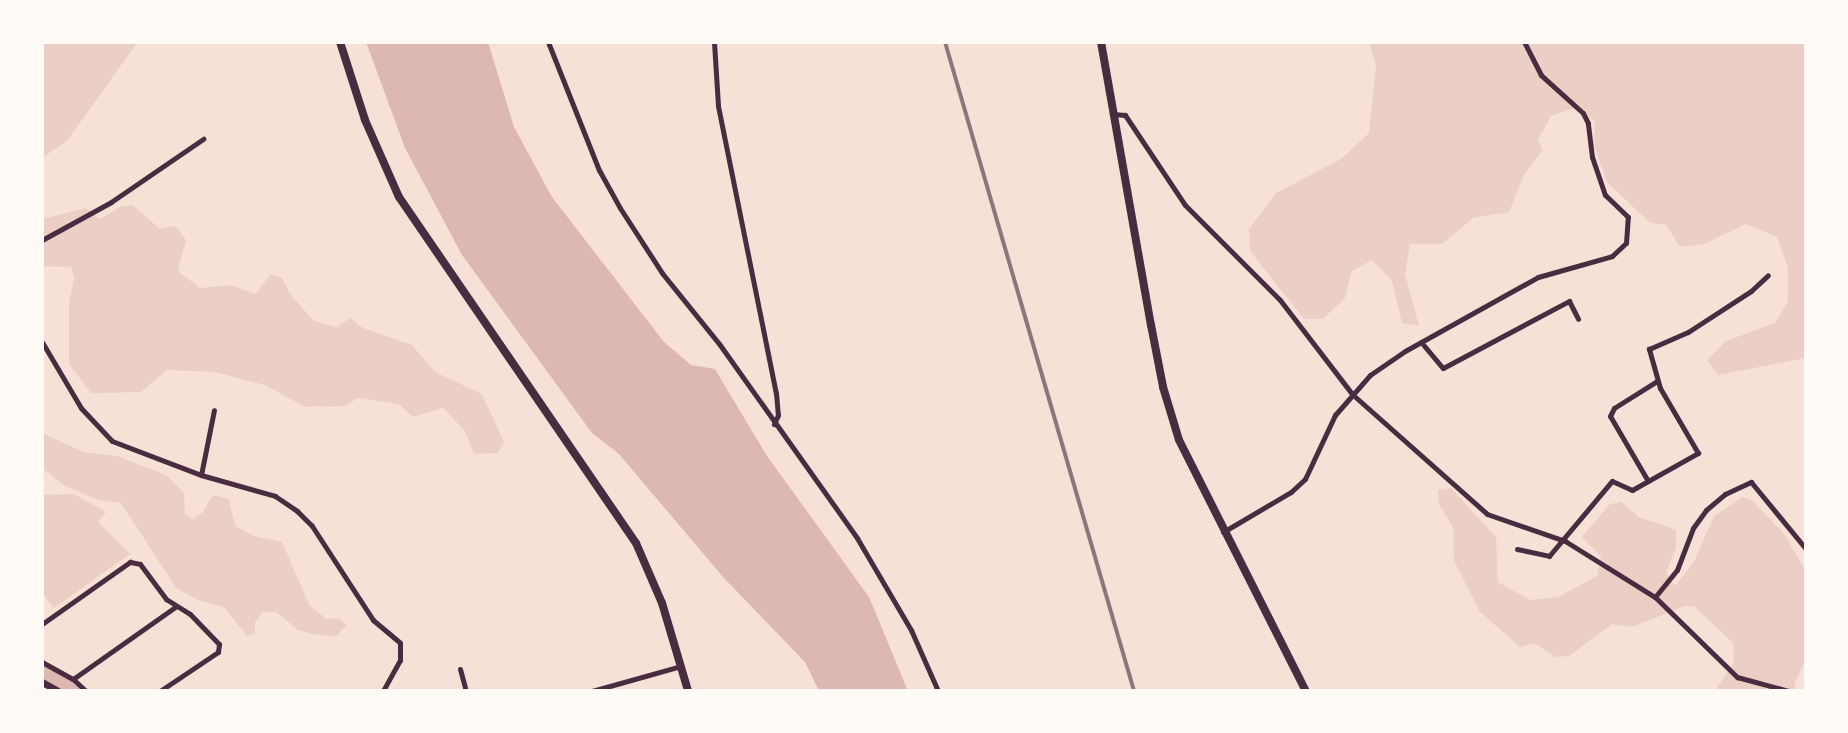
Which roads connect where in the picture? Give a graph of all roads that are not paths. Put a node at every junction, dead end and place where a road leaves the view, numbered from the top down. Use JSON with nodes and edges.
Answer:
{"nodes":[{"id":1,"x":340,"y":42,"type":"edge"},
{"id":2,"x":548,"y":42,"type":"edge"},
{"id":3,"x":714,"y":42,"type":"edge"},
{"id":4,"x":1101,"y":42,"type":"edge"},
{"id":5,"x":1524,"y":42,"type":"edge"},
{"id":6,"x":1113,"y":114,"type":"junction"},
{"id":7,"x":202,"y":139,"type":"dead end"},
{"id":8,"x":42,"y":240,"type":"edge"},
{"id":9,"x":1768,"y":275,"type":"dead end"},
{"id":10,"x":1578,"y":319,"type":"dead end"},
{"id":11,"x":42,"y":342,"type":"edge"},
{"id":12,"x":1421,"y":342,"type":"junction"},
{"id":13,"x":1657,"y":381,"type":"junction"},
{"id":14,"x":1352,"y":394,"type":"junction"},
{"id":15,"x":214,"y":410,"type":"dead end"},
{"id":16,"x":774,"y":424,"type":"junction"},
{"id":17,"x":201,"y":475,"type":"junction"},
{"id":18,"x":1648,"y":481,"type":"junction"},
{"id":19,"x":1223,"y":532,"type":"junction"},
{"id":20,"x":1565,"y":541,"type":"junction"},
{"id":21,"x":1517,"y":549,"type":"dead end"},
{"id":22,"x":1806,"y":549,"type":"edge"},
{"id":23,"x":1655,"y":597,"type":"junction"},
{"id":24,"x":175,"y":607,"type":"junction"},
{"id":25,"x":42,"y":624,"type":"edge"},
{"id":26,"x":42,"y":662,"type":"edge"},
{"id":27,"x":681,"y":666,"type":"junction"},
{"id":28,"x":460,"y":669,"type":"dead end"},
{"id":29,"x":73,"y":679,"type":"junction"},
{"id":30,"x":42,"y":682,"type":"edge"},
{"id":31,"x":58,"y":691,"type":"edge"},
{"id":32,"x":86,"y":691,"type":"edge"},
{"id":33,"x":160,"y":691,"type":"edge"},
{"id":34,"x":383,"y":691,"type":"edge"},
{"id":35,"x":466,"y":691,"type":"edge"},
{"id":36,"x":592,"y":691,"type":"edge"},
{"id":37,"x":688,"y":691,"type":"edge"},
{"id":38,"x":938,"y":691,"type":"edge"},
{"id":39,"x":1306,"y":691,"type":"edge"},
{"id":40,"x":1789,"y":691,"type":"edge"}],
"edges":[{"from":1,"to":27,"type":"main road"},
{"from":2,"to":16,"type":"street"},
{"from":3,"to":16,"type":"street"},
{"from":4,"to":6,"type":"main road"},
{"from":5,"to":12,"type":"street"},
{"from":6,"to":14,"type":"street"},
{"from":6,"to":19,"type":"main road"},
{"from":7,"to":8,"type":"street"},
{"from":9,"to":13,"type":"street"},
{"from":10,"to":12,"type":"street"},
{"from":11,"to":17,"type":"street"},
{"from":12,"to":14,"type":"street"},
{"from":13,"to":18,"type":"street"},
{"from":13,"to":18,"type":"street"},
{"from":14,"to":19,"type":"street"},
{"from":14,"to":20,"type":"street"},
{"from":15,"to":17,"type":"street"},
{"from":16,"to":38,"type":"street"},
{"from":17,"to":34,"type":"street"},
{"from":18,"to":20,"type":"street"},
{"from":19,"to":39,"type":"main road"},
{"from":20,"to":21,"type":"street"},
{"from":20,"to":23,"type":"street"},
{"from":22,"to":23,"type":"street"},
{"from":23,"to":40,"type":"street"},
{"from":24,"to":25,"type":"street"},
{"from":24,"to":29,"type":"street"},
{"from":24,"to":33,"type":"street"},
{"from":26,"to":29,"type":"street"},
{"from":27,"to":36,"type":"street"},
{"from":27,"to":37,"type":"main road"},
{"from":28,"to":35,"type":"street"},
{"from":29,"to":32,"type":"street"},
{"from":30,"to":31,"type":"street"}]}
